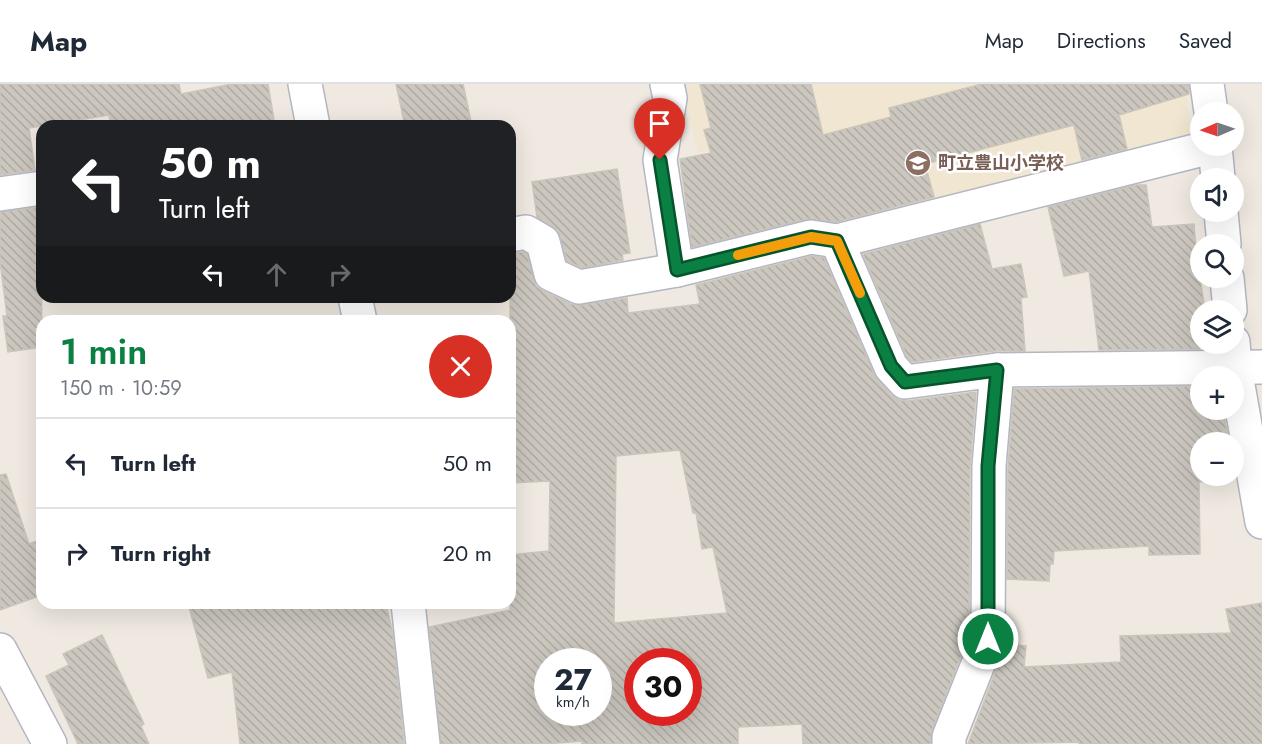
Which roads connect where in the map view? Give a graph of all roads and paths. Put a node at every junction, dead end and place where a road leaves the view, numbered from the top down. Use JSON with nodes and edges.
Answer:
{"nodes":[{"id":1,"x":305,"y":84,"type":"edge"},
{"id":2,"x":667,"y":84,"type":"edge"},
{"id":3,"x":1207,"y":84,"type":"edge"},
{"id":4,"x":1210,"y":102,"type":"edge"},
{"id":5,"x":312,"y":120,"type":"edge"},
{"id":6,"x":1190,"y":152,"type":"edge"},
{"id":7,"x":36,"y":189,"type":"edge"},
{"id":8,"x":0,"y":194,"type":"edge"},
{"id":9,"x":516,"y":234,"type":"edge"},
{"id":10,"x":837,"y":241,"type":"junction"},
{"id":11,"x":677,"y":270,"type":"junction"},
{"id":12,"x":1243,"y":359,"type":"edge"},
{"id":13,"x":997,"y":370,"type":"junction"},
{"id":14,"x":1262,"y":522,"type":"edge"},
{"id":15,"x":409,"y":609,"type":"edge"},
{"id":16,"x":0,"y":650,"type":"edge"},
{"id":17,"x":50,"y":744,"type":"edge"},
{"id":18,"x":423,"y":744,"type":"edge"},
{"id":19,"x":950,"y":744,"type":"edge"}],
"edges":[{"from":1,"to":5,"type":"street"},
{"from":2,"to":11,"type":"street"},
{"from":3,"to":4,"type":"street"},
{"from":6,"to":10,"type":"street"},
{"from":7,"to":8,"type":"street"},
{"from":9,"to":11,"type":"street"},
{"from":10,"to":11,"type":"street"},
{"from":10,"to":13,"type":"street"},
{"from":12,"to":13,"type":"street"},
{"from":12,"to":14,"type":"street"},
{"from":13,"to":19,"type":"street"},
{"from":15,"to":18,"type":"street"},
{"from":16,"to":17,"type":"street"}]}
